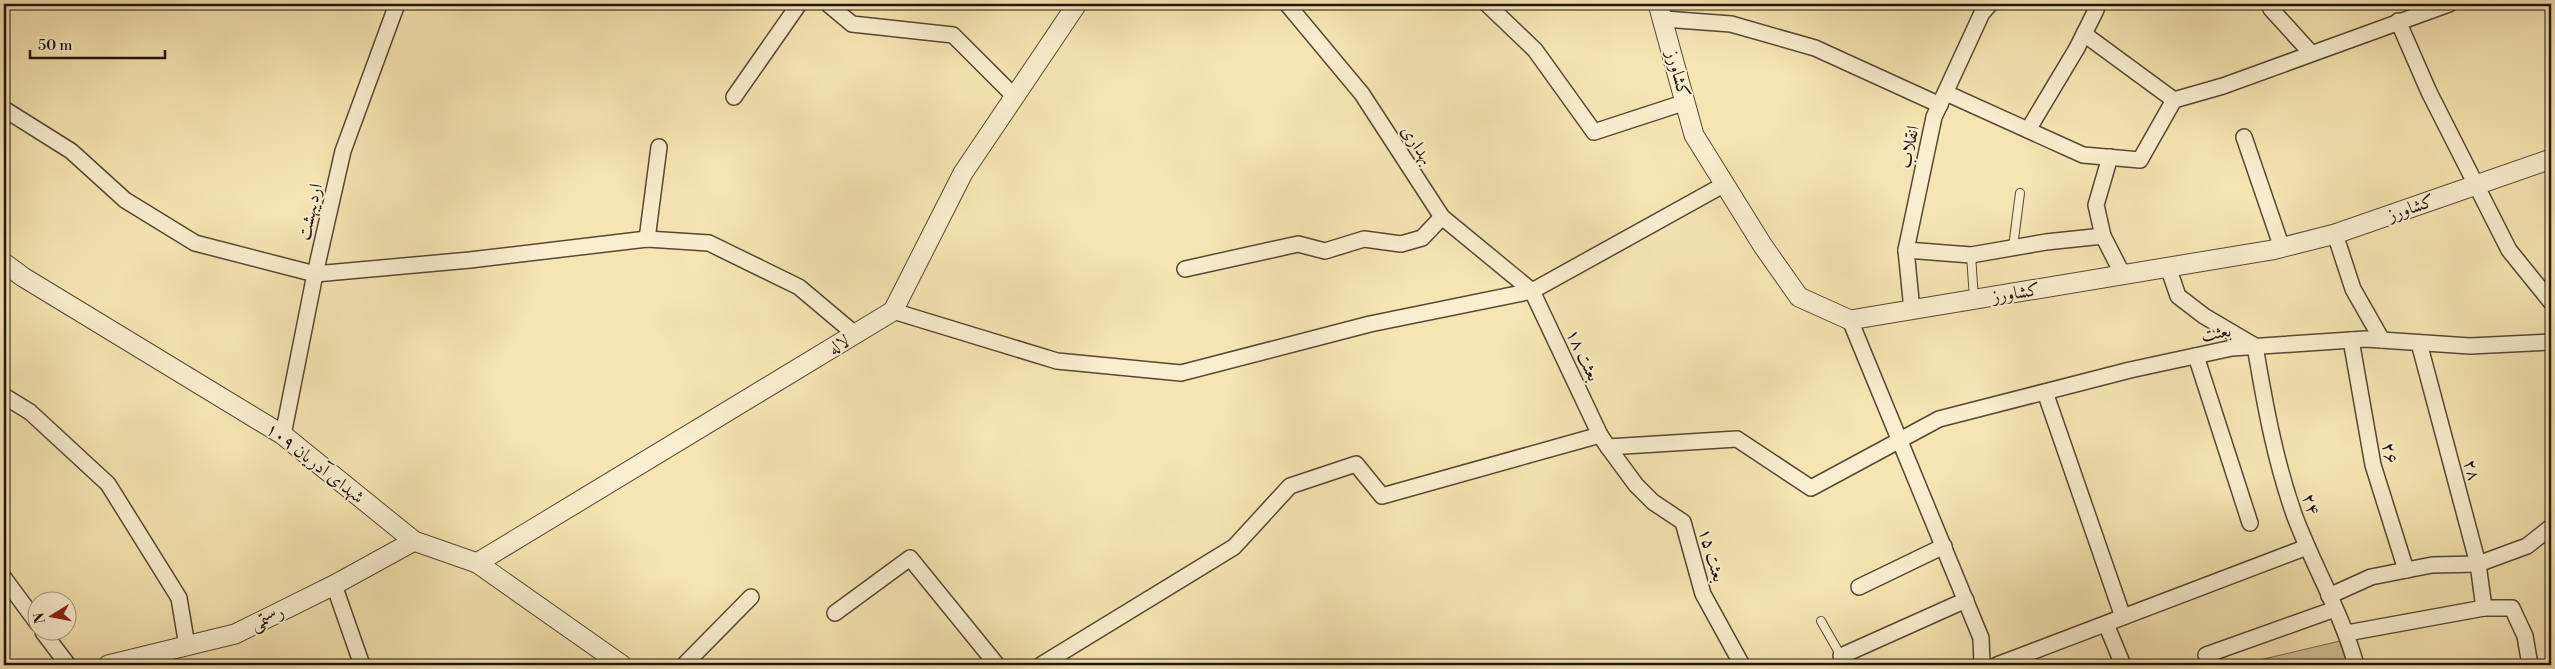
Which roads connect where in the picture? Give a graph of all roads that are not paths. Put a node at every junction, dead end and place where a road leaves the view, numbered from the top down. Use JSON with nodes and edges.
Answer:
{"nodes":[{"id":1,"x":398,"y":4,"type":"edge"},
{"id":2,"x":799,"y":4,"type":"edge"},
{"id":3,"x":828,"y":4,"type":"edge"},
{"id":4,"x":1077,"y":4,"type":"edge"},
{"id":5,"x":1287,"y":4,"type":"edge"},
{"id":6,"x":1487,"y":4,"type":"edge"},
{"id":7,"x":1990,"y":4,"type":"edge"},
{"id":8,"x":2092,"y":4,"type":"edge"},
{"id":9,"x":2270,"y":4,"type":"edge"},
{"id":10,"x":2449,"y":4,"type":"edge"},
{"id":11,"x":1661,"y":12,"type":"edge"},
{"id":12,"x":2398,"y":21,"type":"junction"},
{"id":13,"x":2084,"y":34,"type":"junction"},
{"id":14,"x":2311,"y":53,"type":"junction"},
{"id":15,"x":734,"y":97,"type":"dead end"},
{"id":16,"x":1015,"y":98,"type":"junction"},
{"id":17,"x":1943,"y":99,"type":"junction"},
{"id":18,"x":2174,"y":100,"type":"junction"},
{"id":19,"x":1686,"y":102,"type":"junction"},
{"id":20,"x":4,"y":109,"type":"edge"},
{"id":21,"x":2028,"y":130,"type":"junction"},
{"id":22,"x":2244,"y":137,"type":"dead end"},
{"id":23,"x":660,"y":146,"type":"dead end"},
{"id":24,"x":2110,"y":157,"type":"junction"},
{"id":25,"x":2551,"y":159,"type":"edge"},
{"id":26,"x":1725,"y":184,"type":"junction"},
{"id":27,"x":2475,"y":186,"type":"junction"},
{"id":28,"x":2020,"y":193,"type":"dead end"},
{"id":29,"x":1442,"y":218,"type":"junction"},
{"id":30,"x":2335,"y":234,"type":"junction"},
{"id":31,"x":2103,"y":236,"type":"junction"},
{"id":32,"x":647,"y":238,"type":"junction"},
{"id":33,"x":2013,"y":248,"type":"junction"},
{"id":34,"x":2282,"y":248,"type":"junction"},
{"id":35,"x":1906,"y":250,"type":"junction"},
{"id":36,"x":1971,"y":255,"type":"junction"},
{"id":37,"x":4,"y":263,"type":"edge"},
{"id":38,"x":2168,"y":268,"type":"junction"},
{"id":39,"x":1185,"y":269,"type":"dead end"},
{"id":40,"x":315,"y":274,"type":"junction"},
{"id":41,"x":2123,"y":275,"type":"junction"},
{"id":42,"x":1532,"y":291,"type":"junction"},
{"id":43,"x":1974,"y":300,"type":"junction"},
{"id":44,"x":2551,"y":302,"type":"edge"},
{"id":45,"x":1912,"y":310,"type":"junction"},
{"id":46,"x":893,"y":311,"type":"junction"},
{"id":47,"x":1850,"y":320,"type":"junction"},
{"id":48,"x":856,"y":334,"type":"junction"},
{"id":49,"x":2351,"y":340,"type":"junction"},
{"id":50,"x":2382,"y":340,"type":"junction"},
{"id":51,"x":2551,"y":342,"type":"edge"},
{"id":52,"x":2419,"y":343,"type":"junction"},
{"id":53,"x":2255,"y":346,"type":"junction"},
{"id":54,"x":2196,"y":356,"type":"junction"},
{"id":55,"x":2045,"y":392,"type":"junction"},
{"id":56,"x":4,"y":396,"type":"edge"},
{"id":57,"x":283,"y":435,"type":"junction"},
{"id":58,"x":1900,"y":439,"type":"junction"},
{"id":59,"x":1604,"y":441,"type":"junction"},
{"id":60,"x":2250,"y":524,"type":"dead end"},
{"id":61,"x":2551,"y":527,"type":"edge"},
{"id":62,"x":414,"y":541,"type":"junction"},
{"id":63,"x":1944,"y":546,"type":"junction"},
{"id":64,"x":2307,"y":547,"type":"junction"},
{"id":65,"x":477,"y":563,"type":"junction"},
{"id":66,"x":2478,"y":564,"type":"junction"},
{"id":67,"x":2406,"y":570,"type":"junction"},
{"id":68,"x":4,"y":578,"type":"edge"},
{"id":69,"x":334,"y":585,"type":"junction"},
{"id":70,"x":1859,"y":586,"type":"dead end"},
{"id":71,"x":751,"y":597,"type":"dead end"},
{"id":72,"x":1966,"y":600,"type":"junction"},
{"id":73,"x":2332,"y":603,"type":"junction"},
{"id":74,"x":2484,"y":608,"type":"junction"},
{"id":75,"x":28,"y":610,"type":"edge"},
{"id":76,"x":836,"y":613,"type":"dead end"},
{"id":77,"x":2123,"y":617,"type":"junction"},
{"id":78,"x":1821,"y":621,"type":"dead end"},
{"id":79,"x":2106,"y":624,"type":"junction"},
{"id":80,"x":2347,"y":633,"type":"junction"},
{"id":81,"x":51,"y":642,"type":"edge"},
{"id":82,"x":187,"y":646,"type":"junction"},
{"id":83,"x":2206,"y":655,"type":"dead end"},
{"id":84,"x":1845,"y":661,"type":"edge"},
{"id":85,"x":68,"y":665,"type":"edge"},
{"id":86,"x":108,"y":665,"type":"edge"},
{"id":87,"x":362,"y":665,"type":"edge"},
{"id":88,"x":622,"y":665,"type":"edge"},
{"id":89,"x":684,"y":665,"type":"edge"},
{"id":90,"x":996,"y":665,"type":"edge"},
{"id":91,"x":1041,"y":665,"type":"edge"},
{"id":92,"x":1742,"y":665,"type":"edge"},
{"id":93,"x":1982,"y":665,"type":"edge"},
{"id":94,"x":1997,"y":665,"type":"edge"},
{"id":95,"x":2123,"y":665,"type":"edge"},
{"id":96,"x":2356,"y":665,"type":"edge"},
{"id":97,"x":2530,"y":665,"type":"edge"}],
"edges":[{"from":1,"to":40,"type":"street","name":"اردیبهشت"},
{"from":2,"to":15,"type":"street"},
{"from":3,"to":16,"type":"street"},
{"from":4,"to":16,"type":"street"},
{"from":5,"to":29,"type":"street","name":"بهداری"},
{"from":6,"to":19,"type":"street"},
{"from":7,"to":17,"type":"street","name":"انقلاب"},
{"from":8,"to":13,"type":"street"},
{"from":9,"to":14,"type":"street"},
{"from":10,"to":12,"type":"street"},
{"from":11,"to":17,"type":"street"},
{"from":11,"to":19,"type":"street","name":"کشاورز"},
{"from":12,"to":14,"type":"street"},
{"from":12,"to":27,"type":"street"},
{"from":13,"to":18,"type":"street"},
{"from":13,"to":21,"type":"street"},
{"from":14,"to":18,"type":"street"},
{"from":16,"to":46,"type":"street"},
{"from":17,"to":21,"type":"street"},
{"from":17,"to":35,"type":"street","name":"انقلاب"},
{"from":18,"to":24,"type":"street"},
{"from":19,"to":26,"type":"street","name":"کشاورز"},
{"from":20,"to":40,"type":"street"},
{"from":21,"to":24,"type":"street"},
{"from":22,"to":34,"type":"street"},
{"from":23,"to":32,"type":"street"},
{"from":24,"to":31,"type":"street"},
{"from":25,"to":27,"type":"street","name":"کشاورز"},
{"from":26,"to":42,"type":"street"},
{"from":26,"to":47,"type":"street","name":"کشاورز"},
{"from":27,"to":30,"type":"street","name":"کشاورز"},
{"from":27,"to":44,"type":"street"},
{"from":28,"to":33,"type":"lane"},
{"from":29,"to":39,"type":"street"},
{"from":29,"to":42,"type":"street","name":"بهداری"},
{"from":30,"to":34,"type":"street","name":"کشاورز"},
{"from":30,"to":50,"type":"street"},
{"from":31,"to":33,"type":"street"},
{"from":31,"to":41,"type":"street"},
{"from":32,"to":40,"type":"street"},
{"from":32,"to":48,"type":"street"},
{"from":33,"to":36,"type":"street"},
{"from":34,"to":38,"type":"street","name":"کشاورز"},
{"from":35,"to":36,"type":"street"},
{"from":35,"to":45,"type":"street","name":"انقلاب"},
{"from":36,"to":43,"type":"lane"},
{"from":37,"to":57,"type":"street","name":"شهدای آدریان ۱۰۹"},
{"from":38,"to":41,"type":"street","name":"کشاورز"},
{"from":38,"to":53,"type":"street"},
{"from":40,"to":57,"type":"street","name":"اردیبهشت"},
{"from":41,"to":43,"type":"street","name":"کشاورز"},
{"from":42,"to":46,"type":"street"},
{"from":42,"to":59,"type":"street","name":"بعثت ۱۸"},
{"from":43,"to":45,"type":"street","name":"کشاورز"},
{"from":45,"to":47,"type":"street","name":"کشاورز"},
{"from":46,"to":48,"type":"street","name":"لاله"},
{"from":47,"to":58,"type":"street"},
{"from":48,"to":65,"type":"street","name":"لاله"},
{"from":49,"to":50,"type":"street","name":"بعثت"},
{"from":49,"to":53,"type":"street","name":"بعثت"},
{"from":49,"to":67,"type":"street","name":"۲۶"},
{"from":50,"to":52,"type":"street","name":"بعثت"},
{"from":51,"to":52,"type":"street","name":"بعثت"},
{"from":52,"to":66,"type":"street","name":"۲۸"},
{"from":53,"to":54,"type":"street","name":"بعثت"},
{"from":53,"to":64,"type":"street","name":"۲۴"},
{"from":54,"to":55,"type":"street","name":"بعثت"},
{"from":54,"to":60,"type":"street"},
{"from":55,"to":58,"type":"street","name":"بعثت"},
{"from":55,"to":77,"type":"street"},
{"from":56,"to":82,"type":"street"},
{"from":57,"to":62,"type":"street","name":"شهدای آدریان ۱۰۹"},
{"from":58,"to":59,"type":"street","name":"بعثت"},
{"from":58,"to":63,"type":"street"},
{"from":59,"to":91,"type":"street"},
{"from":59,"to":92,"type":"street","name":"بعثت ۱۵"},
{"from":61,"to":66,"type":"street"},
{"from":62,"to":65,"type":"street","name":"شهدای آدریان ۱۰۹"},
{"from":62,"to":69,"type":"street","name":"رستمی"},
{"from":63,"to":70,"type":"street"},
{"from":63,"to":72,"type":"street"},
{"from":64,"to":73,"type":"street","name":"۲۴"},
{"from":64,"to":77,"type":"street"},
{"from":65,"to":88,"type":"street","name":"شهدای آدریان ۱۰۹"},
{"from":66,"to":67,"type":"street"},
{"from":66,"to":74,"type":"street","name":"۲۸"},
{"from":67,"to":73,"type":"street"},
{"from":68,"to":75,"type":"street"},
{"from":69,"to":82,"type":"street","name":"رستمی"},
{"from":69,"to":87,"type":"street"},
{"from":71,"to":89,"type":"street"},
{"from":72,"to":84,"type":"street"},
{"from":72,"to":93,"type":"street"},
{"from":73,"to":80,"type":"street","name":"۲۴"},
{"from":73,"to":83,"type":"street"},
{"from":74,"to":80,"type":"street"},
{"from":74,"to":97,"type":"street"},
{"from":76,"to":90,"type":"street"},
{"from":77,"to":79,"type":"street"},
{"from":78,"to":84,"type":"lane"},
{"from":79,"to":94,"type":"street"},
{"from":79,"to":95,"type":"street"},
{"from":80,"to":96,"type":"street","name":"۲۴"},
{"from":81,"to":85,"type":"street"},
{"from":82,"to":86,"type":"street","name":"رستمی"}]}
